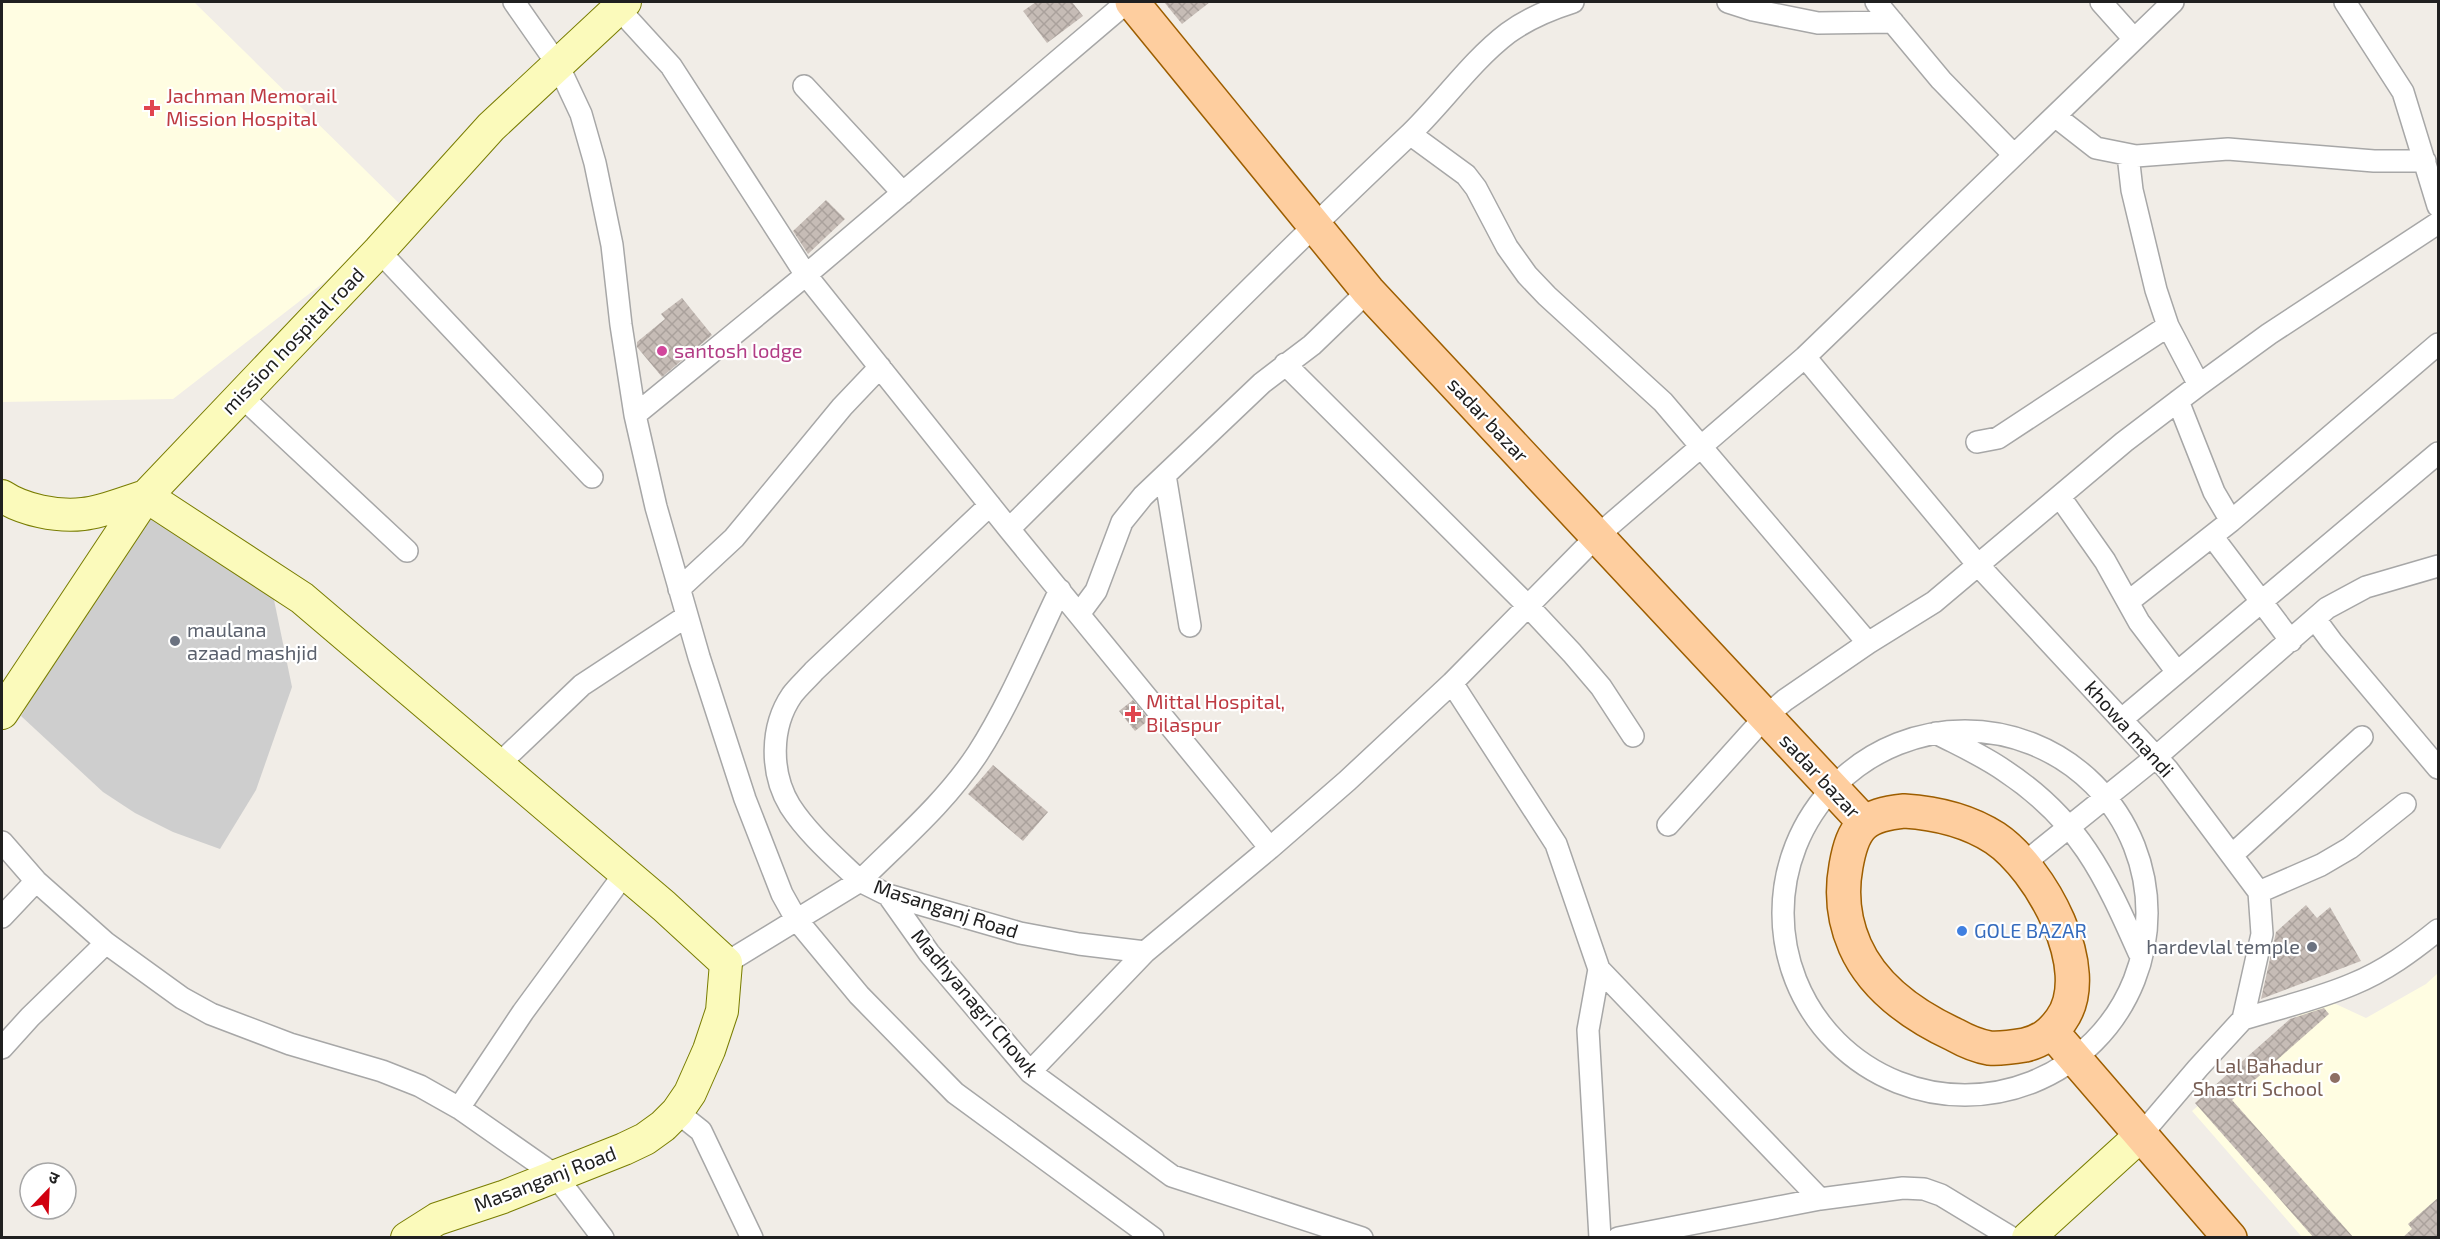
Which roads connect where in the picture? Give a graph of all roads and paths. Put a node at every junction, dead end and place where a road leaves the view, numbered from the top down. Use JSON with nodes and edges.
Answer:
{"nodes":[{"id":1,"x":514,"y":2,"type":"edge"},
{"id":2,"x":1127,"y":2,"type":"edge"},
{"id":3,"x":1132,"y":2,"type":"edge"},
{"id":4,"x":1728,"y":2,"type":"edge"},
{"id":5,"x":2101,"y":2,"type":"edge"},
{"id":6,"x":2173,"y":2,"type":"edge"},
{"id":7,"x":2345,"y":2,"type":"edge"},
{"id":8,"x":1559,"y":4,"type":"edge"},
{"id":9,"x":622,"y":5,"type":"edge"},
{"id":10,"x":1887,"y":9,"type":"edge"},
{"id":11,"x":2134,"y":39,"type":"junction"},
{"id":12,"x":558,"y":65,"type":"junction"},
{"id":13,"x":804,"y":86,"type":"dead end"},
{"id":14,"x":2055,"y":116,"type":"junction"},
{"id":15,"x":1410,"y":134,"type":"junction"},
{"id":16,"x":2014,"y":155,"type":"junction"},
{"id":17,"x":2128,"y":155,"type":"junction"},
{"id":18,"x":2424,"y":161,"type":"junction"},
{"id":19,"x":903,"y":193,"type":"junction"},
{"id":20,"x":2439,"y":206,"type":"edge"},
{"id":21,"x":2439,"y":224,"type":"edge"},
{"id":22,"x":1314,"y":225,"type":"junction"},
{"id":23,"x":379,"y":251,"type":"junction"},
{"id":24,"x":806,"y":275,"type":"junction"},
{"id":25,"x":1368,"y":291,"type":"junction"},
{"id":26,"x":2169,"y":326,"type":"junction"},
{"id":27,"x":2439,"y":344,"type":"edge"},
{"id":28,"x":1805,"y":357,"type":"junction"},
{"id":29,"x":1285,"y":364,"type":"junction"},
{"id":30,"x":880,"y":367,"type":"junction"},
{"id":31,"x":2199,"y":385,"type":"junction"},
{"id":32,"x":241,"y":396,"type":"junction"},
{"id":33,"x":2178,"y":401,"type":"junction"},
{"id":34,"x":635,"y":415,"type":"junction"},
{"id":35,"x":1977,"y":442,"type":"dead end"},
{"id":36,"x":1703,"y":447,"type":"junction"},
{"id":37,"x":2439,"y":453,"type":"edge"},
{"id":38,"x":1166,"y":475,"type":"junction"},
{"id":39,"x":592,"y":477,"type":"dead end"},
{"id":40,"x":2,"y":496,"type":"edge"},
{"id":41,"x":146,"y":496,"type":"junction"},
{"id":42,"x":2060,"y":496,"type":"junction"},
{"id":43,"x":990,"y":505,"type":"junction"},
{"id":44,"x":2231,"y":521,"type":"junction"},
{"id":45,"x":1009,"y":529,"type":"junction"},
{"id":46,"x":2212,"y":536,"type":"junction"},
{"id":47,"x":1596,"y":537,"type":"junction"},
{"id":48,"x":407,"y":551,"type":"dead end"},
{"id":49,"x":1978,"y":565,"type":"junction"},
{"id":50,"x":2439,"y":566,"type":"edge"},
{"id":51,"x":679,"y":589,"type":"junction"},
{"id":52,"x":1060,"y":590,"type":"junction"},
{"id":53,"x":2260,"y":601,"type":"junction"},
{"id":54,"x":2128,"y":602,"type":"junction"},
{"id":55,"x":1528,"y":606,"type":"junction"},
{"id":56,"x":1079,"y":614,"type":"junction"},
{"id":57,"x":687,"y":616,"type":"junction"},
{"id":58,"x":2315,"y":619,"type":"junction"},
{"id":59,"x":1190,"y":626,"type":"dead end"},
{"id":60,"x":2291,"y":641,"type":"junction"},
{"id":61,"x":1868,"y":643,"type":"junction"},
{"id":62,"x":2177,"y":672,"type":"junction"},
{"id":63,"x":1452,"y":683,"type":"junction"},
{"id":64,"x":2,"y":713,"type":"edge"},
{"id":65,"x":1765,"y":717,"type":"junction"},
{"id":66,"x":2121,"y":719,"type":"junction"},
{"id":67,"x":1936,"y":733,"type":"junction"},
{"id":68,"x":1633,"y":736,"type":"dead end"},
{"id":69,"x":2362,"y":737,"type":"dead end"},
{"id":70,"x":2157,"y":757,"type":"junction"},
{"id":71,"x":498,"y":765,"type":"junction"},
{"id":72,"x":2439,"y":768,"type":"edge"},
{"id":73,"x":1832,"y":789,"type":"junction"},
{"id":74,"x":2110,"y":795,"type":"junction"},
{"id":75,"x":2405,"y":804,"type":"dead end"},
{"id":76,"x":1864,"y":822,"type":"junction"},
{"id":77,"x":1668,"y":825,"type":"dead end"},
{"id":78,"x":2070,"y":826,"type":"junction"},
{"id":79,"x":2,"y":842,"type":"edge"},
{"id":80,"x":1270,"y":848,"type":"junction"},
{"id":81,"x":2232,"y":855,"type":"junction"},
{"id":82,"x":2023,"y":864,"type":"junction"},
{"id":83,"x":625,"y":873,"type":"junction"},
{"id":84,"x":860,"y":880,"type":"junction"},
{"id":85,"x":36,"y":881,"type":"junction"},
{"id":86,"x":2259,"y":892,"type":"junction"},
{"id":87,"x":888,"y":895,"type":"junction"},
{"id":88,"x":2,"y":917,"type":"edge"},
{"id":89,"x":796,"y":919,"type":"junction"},
{"id":90,"x":2439,"y":930,"type":"edge"},
{"id":91,"x":106,"y":943,"type":"junction"},
{"id":92,"x":1145,"y":952,"type":"junction"},
{"id":93,"x":2139,"y":953,"type":"junction"},
{"id":94,"x":726,"y":963,"type":"junction"},
{"id":95,"x":1599,"y":969,"type":"junction"},
{"id":96,"x":2242,"y":1019,"type":"junction"},
{"id":97,"x":2052,"y":1032,"type":"junction"},
{"id":98,"x":2,"y":1048,"type":"edge"},
{"id":99,"x":2077,"y":1062,"type":"junction"},
{"id":100,"x":1030,"y":1072,"type":"junction"},
{"id":101,"x":459,"y":1108,"type":"junction"},
{"id":102,"x":677,"y":1112,"type":"junction"},
{"id":103,"x":2140,"y":1136,"type":"junction"},
{"id":104,"x":555,"y":1175,"type":"junction"},
{"id":105,"x":1820,"y":1199,"type":"junction"},
{"id":106,"x":407,"y":1238,"type":"edge"},
{"id":107,"x":603,"y":1238,"type":"edge"},
{"id":108,"x":752,"y":1238,"type":"edge"},
{"id":109,"x":1153,"y":1238,"type":"edge"},
{"id":110,"x":1362,"y":1238,"type":"edge"},
{"id":111,"x":1599,"y":1238,"type":"edge"},
{"id":112,"x":1618,"y":1238,"type":"edge"},
{"id":113,"x":2012,"y":1238,"type":"edge"},
{"id":114,"x":2028,"y":1238,"type":"edge"},
{"id":115,"x":2230,"y":1238,"type":"edge"}],
"edges":[{"from":1,"to":12,"type":"street"},
{"from":2,"to":19,"type":"street"},
{"from":3,"to":22,"type":"main road","name":"sadar bazar"},
{"from":4,"to":10,"type":"street"},
{"from":5,"to":11,"type":"street"},
{"from":6,"to":11,"type":"street"},
{"from":7,"to":18,"type":"street"},
{"from":8,"to":15,"type":"street"},
{"from":9,"to":12,"type":"street","name":"mission hospital road"},
{"from":9,"to":24,"type":"street"},
{"from":10,"to":16,"type":"street"},
{"from":11,"to":14,"type":"street"},
{"from":12,"to":23,"type":"street","name":"mission hospital road"},
{"from":12,"to":34,"type":"street"},
{"from":13,"to":19,"type":"street"},
{"from":14,"to":16,"type":"street"},
{"from":14,"to":17,"type":"street"},
{"from":15,"to":22,"type":"street"},
{"from":15,"to":36,"type":"street"},
{"from":16,"to":28,"type":"street"},
{"from":17,"to":18,"type":"street"},
{"from":17,"to":26,"type":"street"},
{"from":18,"to":20,"type":"street"},
{"from":19,"to":24,"type":"street"},
{"from":21,"to":31,"type":"street"},
{"from":22,"to":25,"type":"main road","name":"sadar bazar"},
{"from":22,"to":45,"type":"street"},
{"from":23,"to":32,"type":"street","name":"mission hospital road"},
{"from":23,"to":39,"type":"street"},
{"from":24,"to":30,"type":"street"},
{"from":24,"to":34,"type":"street"},
{"from":25,"to":29,"type":"street"},
{"from":25,"to":47,"type":"main road","name":"sadar bazar"},
{"from":26,"to":31,"type":"street"},
{"from":26,"to":35,"type":"street"},
{"from":27,"to":44,"type":"street"},
{"from":28,"to":36,"type":"street"},
{"from":28,"to":49,"type":"street","name":"khowa mandi"},
{"from":29,"to":38,"type":"street"},
{"from":29,"to":55,"type":"street"},
{"from":30,"to":43,"type":"street"},
{"from":30,"to":51,"type":"street"},
{"from":31,"to":33,"type":"street"},
{"from":32,"to":41,"type":"street","name":"mission hospital road"},
{"from":32,"to":48,"type":"street"},
{"from":33,"to":42,"type":"street"},
{"from":33,"to":44,"type":"street"},
{"from":34,"to":51,"type":"street"},
{"from":36,"to":47,"type":"street"},
{"from":36,"to":61,"type":"street"},
{"from":37,"to":53,"type":"street"},
{"from":38,"to":56,"type":"street"},
{"from":38,"to":59,"type":"street"},
{"from":40,"to":41,"type":"street"},
{"from":41,"to":64,"type":"street","name":"mission hospital road"},
{"from":41,"to":71,"type":"street"},
{"from":42,"to":49,"type":"street"},
{"from":42,"to":54,"type":"street"},
{"from":43,"to":45,"type":"street"},
{"from":43,"to":84,"type":"street"},
{"from":44,"to":46,"type":"street"},
{"from":45,"to":52,"type":"street"},
{"from":46,"to":53,"type":"street"},
{"from":46,"to":54,"type":"street"},
{"from":47,"to":55,"type":"street"},
{"from":47,"to":65,"type":"main road","name":"sadar bazar"},
{"from":49,"to":61,"type":"street"},
{"from":49,"to":66,"type":"street","name":"khowa mandi"},
{"from":50,"to":58,"type":"street"},
{"from":51,"to":57,"type":"street"},
{"from":52,"to":56,"type":"street"},
{"from":52,"to":84,"type":"street"},
{"from":53,"to":60,"type":"street"},
{"from":53,"to":62,"type":"street"},
{"from":54,"to":62,"type":"street"},
{"from":55,"to":63,"type":"street"},
{"from":55,"to":68,"type":"street"},
{"from":56,"to":80,"type":"street"},
{"from":57,"to":71,"type":"street"},
{"from":57,"to":89,"type":"street"},
{"from":58,"to":60,"type":"street"},
{"from":58,"to":72,"type":"street"},
{"from":60,"to":70,"type":"street"},
{"from":61,"to":65,"type":"street"},
{"from":62,"to":66,"type":"street"},
{"from":63,"to":80,"type":"street"},
{"from":63,"to":95,"type":"street"},
{"from":65,"to":73,"type":"main road","name":"sadar bazar"},
{"from":65,"to":77,"type":"street"},
{"from":66,"to":70,"type":"street","name":"khowa mandi"},
{"from":67,"to":73,"type":"street"},
{"from":67,"to":74,"type":"street"},
{"from":67,"to":78,"type":"street"},
{"from":69,"to":81,"type":"street"},
{"from":70,"to":74,"type":"street"},
{"from":70,"to":81,"type":"street","name":"khowa mandi"},
{"from":71,"to":83,"type":"street"},
{"from":73,"to":76,"type":"main road","name":"sadar bazar"},
{"from":73,"to":99,"type":"street"},
{"from":74,"to":78,"type":"street"},
{"from":74,"to":93,"type":"street"},
{"from":75,"to":86,"type":"street"},
{"from":76,"to":82,"type":"main road"},
{"from":76,"to":97,"type":"main road"},
{"from":78,"to":82,"type":"street"},
{"from":78,"to":93,"type":"street"},
{"from":79,"to":85,"type":"street"},
{"from":80,"to":92,"type":"street"},
{"from":81,"to":86,"type":"street","name":"khowa mandi"},
{"from":82,"to":97,"type":"main road"},
{"from":83,"to":94,"type":"street"},
{"from":83,"to":101,"type":"street"},
{"from":84,"to":87,"type":"street","name":"Masanganj Road"},
{"from":84,"to":89,"type":"street","name":"Masanganj Road"},
{"from":85,"to":88,"type":"street"},
{"from":85,"to":91,"type":"street"},
{"from":86,"to":96,"type":"street"},
{"from":87,"to":92,"type":"street","name":"Masanganj Road"},
{"from":87,"to":100,"type":"street","name":"Madhyanagri Chowk"},
{"from":89,"to":94,"type":"street","name":"Masanganj Road"},
{"from":89,"to":109,"type":"street"},
{"from":90,"to":96,"type":"street"},
{"from":91,"to":98,"type":"street"},
{"from":91,"to":101,"type":"street"},
{"from":92,"to":100,"type":"street"},
{"from":93,"to":99,"type":"street"},
{"from":94,"to":102,"type":"street","name":"Masanganj Road"},
{"from":95,"to":105,"type":"street"},
{"from":95,"to":111,"type":"street"},
{"from":96,"to":103,"type":"street"},
{"from":97,"to":99,"type":"main road"},
{"from":99,"to":103,"type":"main road"},
{"from":100,"to":110,"type":"street","name":"Madhyanagri Chowk"},
{"from":101,"to":104,"type":"street"},
{"from":102,"to":104,"type":"street","name":"Masanganj Road"},
{"from":102,"to":108,"type":"street"},
{"from":103,"to":114,"type":"street"},
{"from":103,"to":115,"type":"main road"},
{"from":104,"to":106,"type":"street","name":"Masanganj Road"},
{"from":104,"to":107,"type":"street"},
{"from":105,"to":112,"type":"street"},
{"from":105,"to":113,"type":"street"}]}
